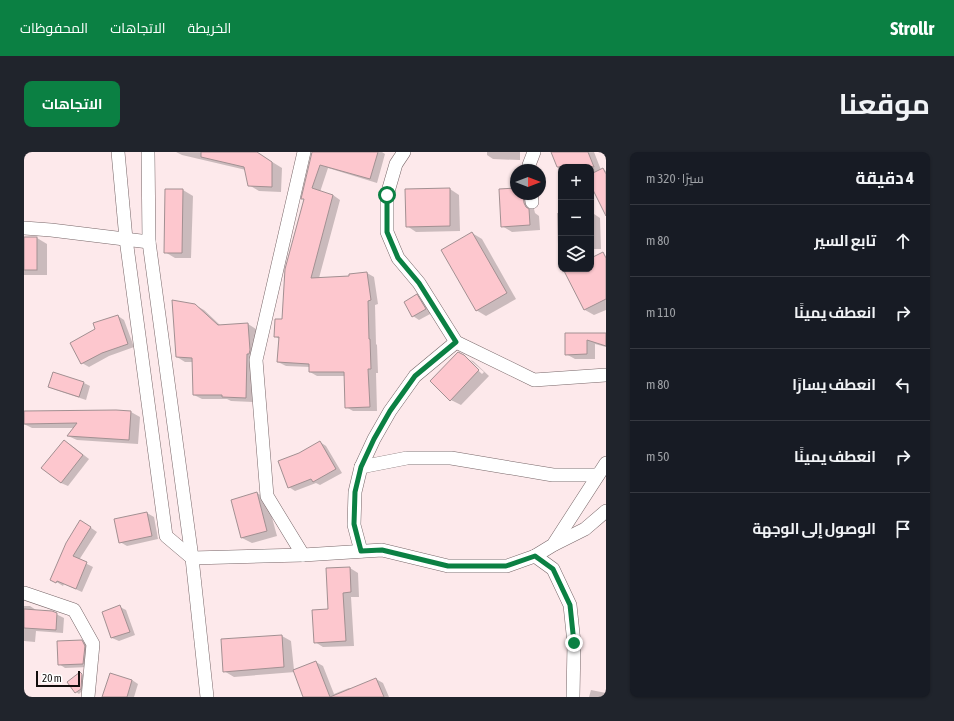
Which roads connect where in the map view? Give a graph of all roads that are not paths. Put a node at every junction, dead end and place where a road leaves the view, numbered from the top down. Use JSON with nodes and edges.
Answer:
{"nodes":[{"id":1,"x":118,"y":152,"type":"edge"},
{"id":2,"x":148,"y":152,"type":"edge"},
{"id":3,"x":304,"y":152,"type":"edge"},
{"id":4,"x":404,"y":152,"type":"edge"},
{"id":5,"x":534,"y":152,"type":"edge"},
{"id":6,"x":529,"y":164,"type":"edge"},
{"id":7,"x":24,"y":228,"type":"edge"},
{"id":8,"x":126,"y":239,"type":"junction"},
{"id":9,"x":149,"y":242,"type":"junction"},
{"id":10,"x":456,"y":342,"type":"junction"},
{"id":11,"x":606,"y":375,"type":"edge"},
{"id":12,"x":606,"y":463,"type":"edge"},
{"id":13,"x":361,"y":467,"type":"junction"},
{"id":14,"x":598,"y":475,"type":"junction"},
{"id":15,"x":606,"y":511,"type":"edge"},
{"id":16,"x":553,"y":545,"type":"junction"},
{"id":17,"x":361,"y":551,"type":"junction"},
{"id":18,"x":303,"y":555,"type":"junction"},
{"id":19,"x":535,"y":556,"type":"junction"},
{"id":20,"x":192,"y":558,"type":"junction"},
{"id":21,"x":24,"y":593,"type":"edge"},
{"id":22,"x":88,"y":697,"type":"edge"},
{"id":23,"x":206,"y":697,"type":"edge"},
{"id":24,"x":573,"y":697,"type":"edge"}],
"edges":[{"from":1,"to":8,"type":"street"},
{"from":2,"to":9,"type":"street"},
{"from":3,"to":18,"type":"street"},
{"from":4,"to":10,"type":"street"},
{"from":5,"to":6,"type":"street"},
{"from":7,"to":8,"type":"street"},
{"from":8,"to":9,"type":"street"},
{"from":8,"to":20,"type":"street"},
{"from":9,"to":20,"type":"street"},
{"from":10,"to":11,"type":"street"},
{"from":10,"to":13,"type":"street"},
{"from":12,"to":14,"type":"street"},
{"from":13,"to":14,"type":"street"},
{"from":13,"to":17,"type":"street"},
{"from":14,"to":16,"type":"street"},
{"from":15,"to":16,"type":"street"},
{"from":16,"to":19,"type":"street"},
{"from":17,"to":18,"type":"street"},
{"from":17,"to":19,"type":"street"},
{"from":18,"to":20,"type":"street"},
{"from":19,"to":24,"type":"street"},
{"from":20,"to":23,"type":"street"},
{"from":21,"to":22,"type":"street"}]}
